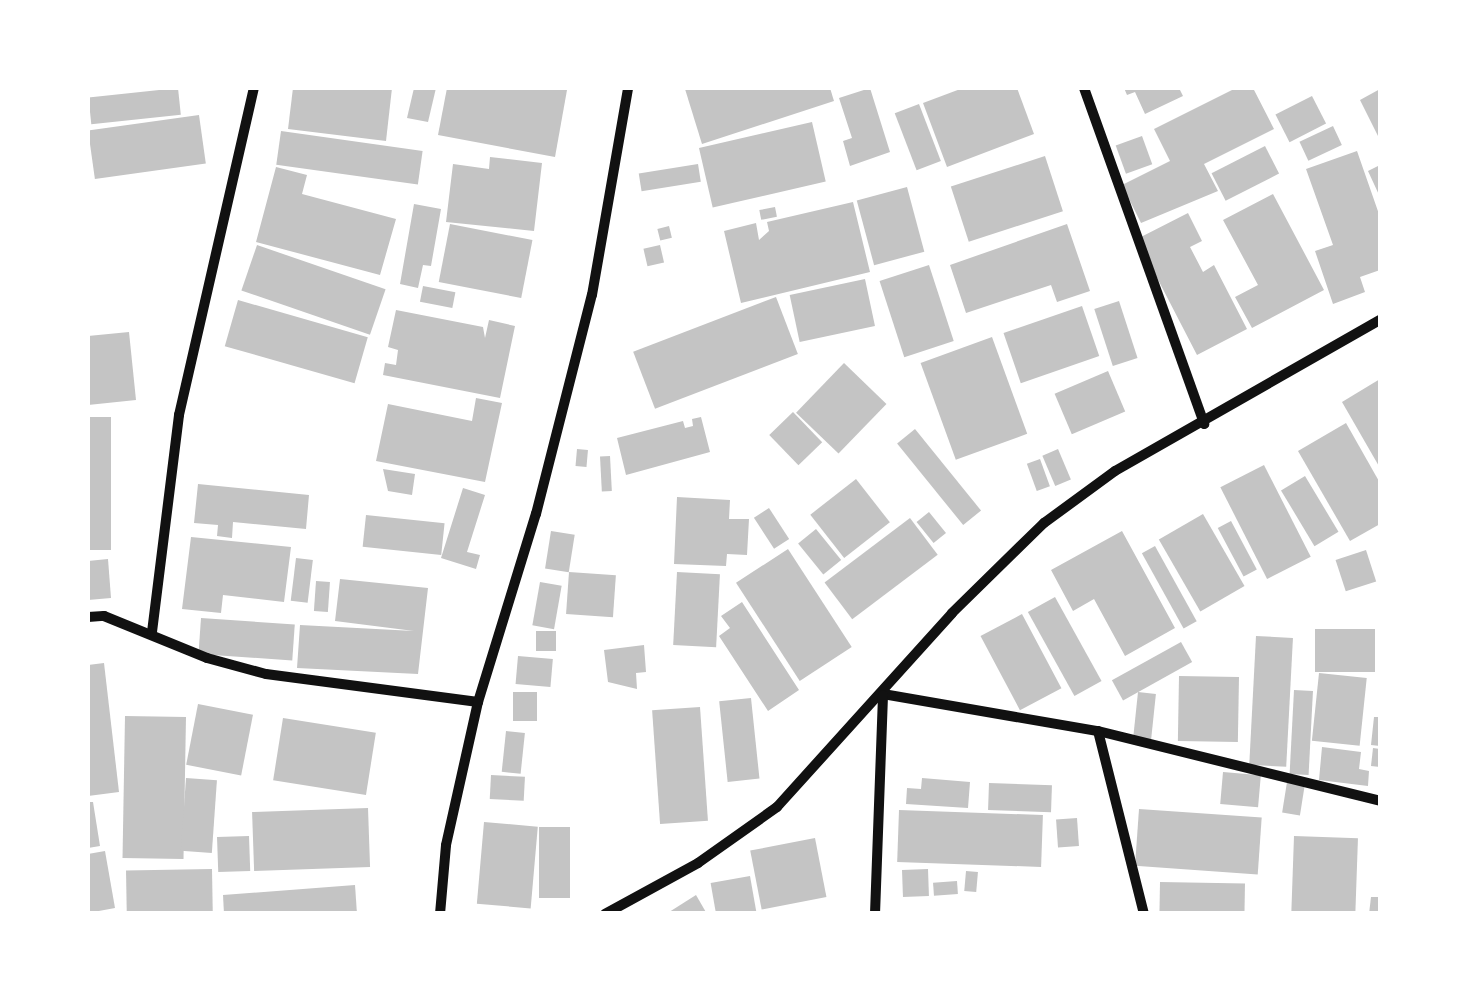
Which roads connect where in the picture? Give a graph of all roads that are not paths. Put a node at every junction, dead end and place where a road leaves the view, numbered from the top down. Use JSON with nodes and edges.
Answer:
{"nodes":[{"id":1,"x":254,"y":88,"type":"edge"},
{"id":2,"x":628,"y":88,"type":"edge"},
{"id":3,"x":1084,"y":88,"type":"edge"},
{"id":4,"x":1380,"y":320,"type":"edge"},
{"id":5,"x":1204,"y":424,"type":"junction"},
{"id":6,"x":88,"y":617,"type":"edge"},
{"id":7,"x":152,"y":632,"type":"junction"},
{"id":8,"x":883,"y":694,"type":"junction"},
{"id":9,"x":478,"y":702,"type":"junction"},
{"id":10,"x":1098,"y":731,"type":"junction"},
{"id":11,"x":1380,"y":801,"type":"edge"},
{"id":12,"x":440,"y":914,"type":"edge"},
{"id":13,"x":605,"y":914,"type":"edge"},
{"id":14,"x":875,"y":914,"type":"edge"},
{"id":15,"x":1144,"y":914,"type":"edge"}],
"edges":[{"from":1,"to":7,"type":"street"},
{"from":2,"to":9,"type":"street"},
{"from":3,"to":5,"type":"street"},
{"from":4,"to":5,"type":"street"},
{"from":5,"to":8,"type":"street"},
{"from":6,"to":7,"type":"street"},
{"from":7,"to":9,"type":"street"},
{"from":8,"to":10,"type":"street"},
{"from":8,"to":13,"type":"street"},
{"from":8,"to":14,"type":"street"},
{"from":9,"to":12,"type":"street"},
{"from":10,"to":11,"type":"street"},
{"from":10,"to":15,"type":"street"}]}
